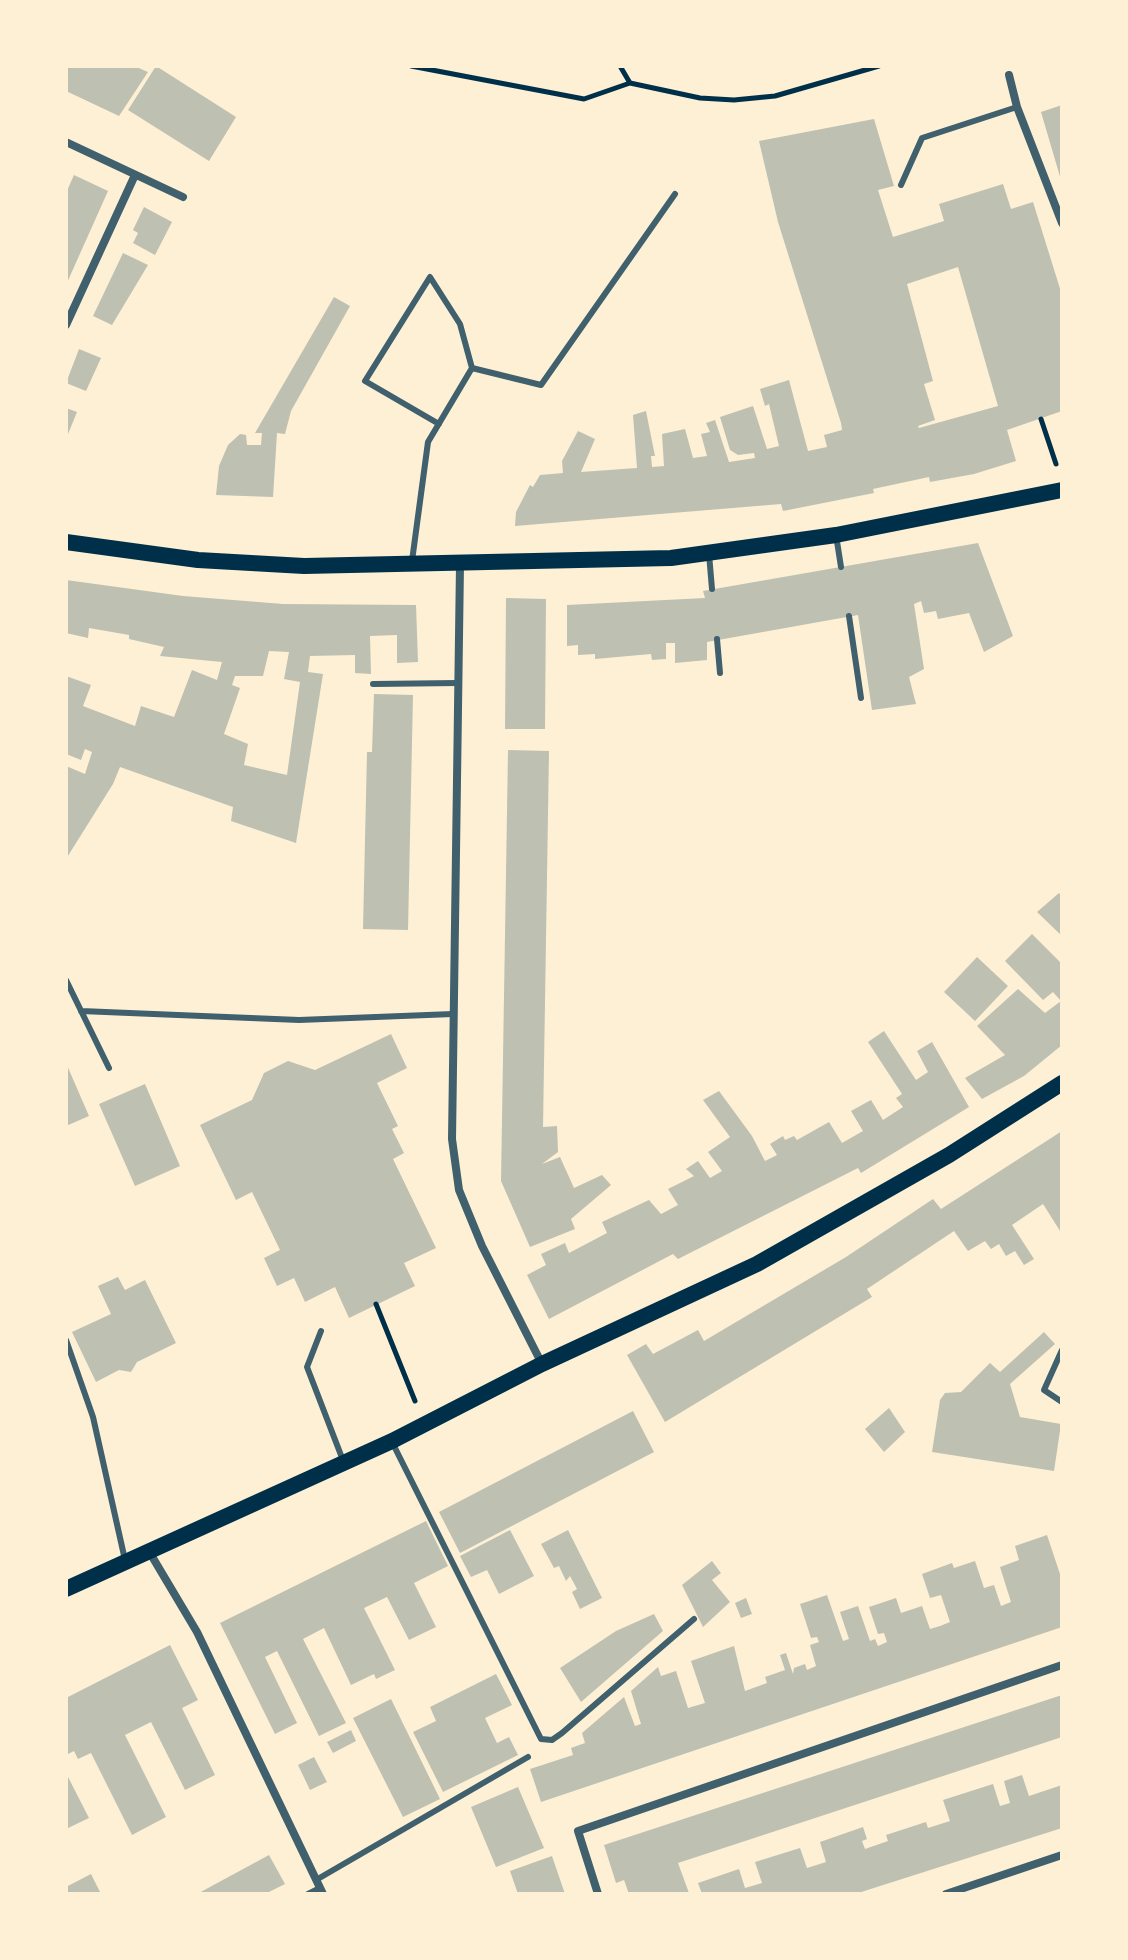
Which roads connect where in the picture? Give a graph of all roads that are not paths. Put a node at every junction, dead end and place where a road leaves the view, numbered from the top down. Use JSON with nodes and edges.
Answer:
{"nodes":[{"id":1,"x":1009,"y":75,"type":"dead end"},
{"id":2,"x":1017,"y":107,"type":"junction"},
{"id":3,"x":66,"y":142,"type":"edge"},
{"id":4,"x":135,"y":175,"type":"junction"},
{"id":5,"x":901,"y":185,"type":"dead end"},
{"id":6,"x":675,"y":194,"type":"dead end"},
{"id":7,"x":183,"y":197,"type":"dead end"},
{"id":8,"x":1060,"y":210,"type":"edge"},
{"id":9,"x":1062,"y":223,"type":"edge"},
{"id":10,"x":66,"y":325,"type":"edge"},
{"id":11,"x":472,"y":368,"type":"junction"},
{"id":12,"x":439,"y":424,"type":"junction"},
{"id":13,"x":1062,"y":490,"type":"edge"},
{"id":14,"x":836,"y":535,"type":"junction"},
{"id":15,"x":66,"y":542,"type":"edge"},
{"id":16,"x":709,"y":554,"type":"junction"},
{"id":17,"x":411,"y":565,"type":"junction"},
{"id":18,"x":460,"y":565,"type":"junction"},
{"id":19,"x":841,"y":567,"type":"dead end"},
{"id":20,"x":712,"y":589,"type":"dead end"},
{"id":21,"x":849,"y":616,"type":"dead end"},
{"id":22,"x":717,"y":639,"type":"dead end"},
{"id":23,"x":720,"y":673,"type":"dead end"},
{"id":24,"x":458,"y":683,"type":"junction"},
{"id":25,"x":373,"y":684,"type":"dead end"},
{"id":26,"x":861,"y":698,"type":"dead end"},
{"id":27,"x":66,"y":980,"type":"edge"},
{"id":28,"x":81,"y":1011,"type":"junction"},
{"id":29,"x":453,"y":1014,"type":"junction"},
{"id":30,"x":109,"y":1068,"type":"dead end"},
{"id":31,"x":1062,"y":1083,"type":"edge"},
{"id":32,"x":321,"y":1331,"type":"dead end"},
{"id":33,"x":66,"y":1340,"type":"edge"},
{"id":34,"x":1062,"y":1350,"type":"edge"},
{"id":35,"x":542,"y":1364,"type":"junction"},
{"id":36,"x":1062,"y":1402,"type":"edge"},
{"id":37,"x":392,"y":1441,"type":"junction"},
{"id":38,"x":344,"y":1463,"type":"junction"},
{"id":39,"x":150,"y":1553,"type":"junction"},
{"id":40,"x":126,"y":1563,"type":"junction"},
{"id":41,"x":66,"y":1589,"type":"edge"},
{"id":42,"x":694,"y":1619,"type":"dead end"},
{"id":43,"x":1062,"y":1665,"type":"edge"},
{"id":44,"x":528,"y":1757,"type":"dead end"},
{"id":45,"x":1062,"y":1855,"type":"edge"},
{"id":46,"x":320,"y":1888,"type":"edge"},
{"id":47,"x":308,"y":1894,"type":"edge"},
{"id":48,"x":598,"y":1894,"type":"edge"},
{"id":49,"x":946,"y":1894,"type":"edge"}],
"edges":[{"from":1,"to":2,"type":"street"},
{"from":2,"to":5,"type":"lane"},
{"from":2,"to":8,"type":"street"},
{"from":3,"to":4,"type":"street"},
{"from":4,"to":7,"type":"street"},
{"from":4,"to":10,"type":"street"},
{"from":6,"to":11,"type":"lane"},
{"from":8,"to":9,"type":"street"},
{"from":11,"to":12,"type":"lane"},
{"from":11,"to":12,"type":"lane"},
{"from":12,"to":17,"type":"lane"},
{"from":13,"to":14,"type":"main road"},
{"from":14,"to":16,"type":"main road"},
{"from":14,"to":19,"type":"lane"},
{"from":15,"to":17,"type":"main road"},
{"from":16,"to":18,"type":"main road"},
{"from":16,"to":20,"type":"lane"},
{"from":17,"to":18,"type":"main road"},
{"from":18,"to":24,"type":"street"},
{"from":21,"to":26,"type":"lane"},
{"from":22,"to":23,"type":"lane"},
{"from":24,"to":25,"type":"lane"},
{"from":24,"to":29,"type":"street"},
{"from":27,"to":28,"type":"lane"},
{"from":28,"to":29,"type":"lane"},
{"from":28,"to":30,"type":"lane"},
{"from":29,"to":35,"type":"street"},
{"from":31,"to":35,"type":"main road"},
{"from":32,"to":38,"type":"lane"},
{"from":33,"to":40,"type":"lane"},
{"from":34,"to":36,"type":"lane"},
{"from":35,"to":37,"type":"main road"},
{"from":37,"to":38,"type":"main road"},
{"from":37,"to":42,"type":"lane"},
{"from":38,"to":39,"type":"main road"},
{"from":39,"to":40,"type":"main road"},
{"from":39,"to":46,"type":"street"},
{"from":40,"to":41,"type":"main road"},
{"from":43,"to":48,"type":"street"},
{"from":44,"to":46,"type":"lane"},
{"from":45,"to":49,"type":"street"},
{"from":46,"to":47,"type":"lane"}]}
